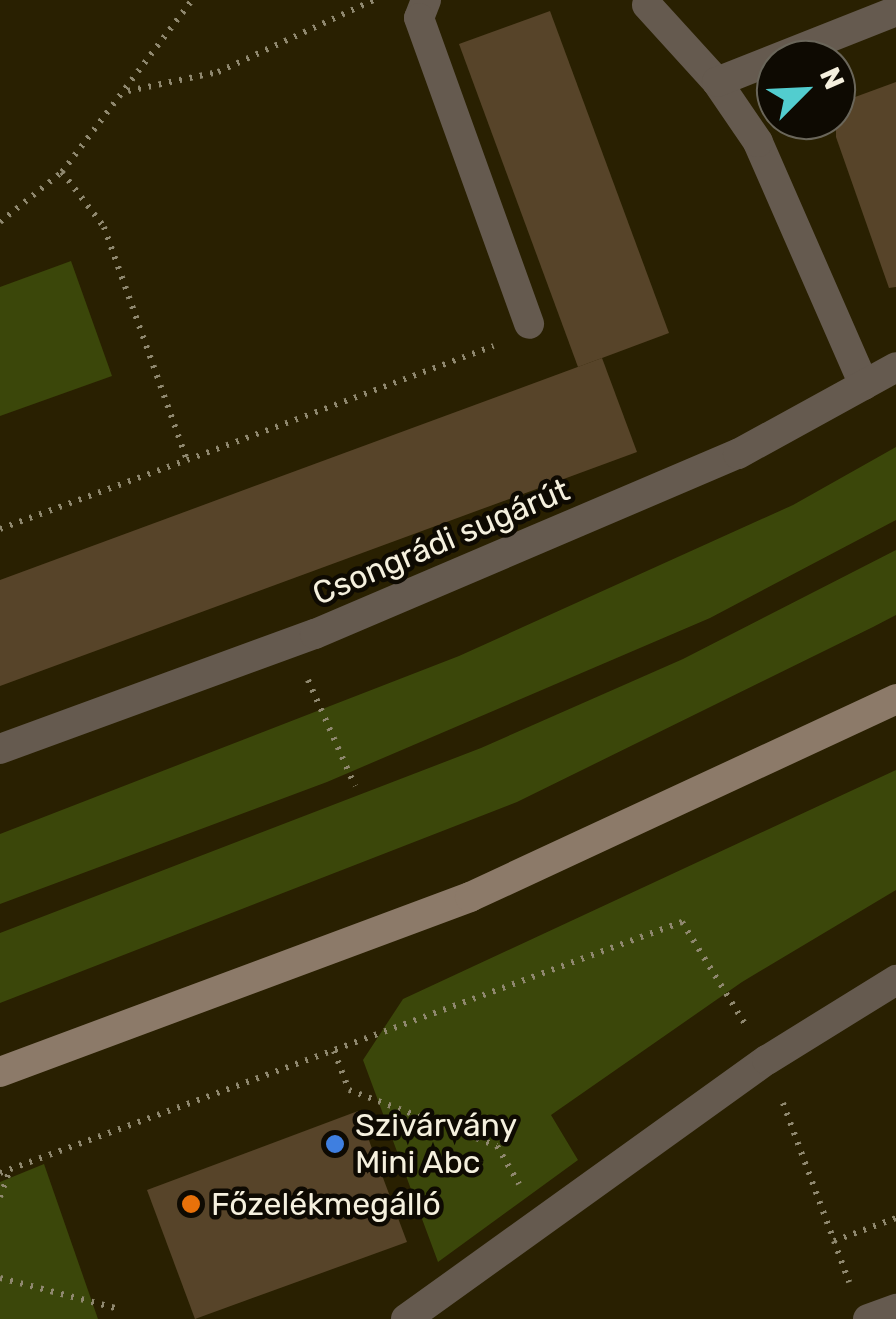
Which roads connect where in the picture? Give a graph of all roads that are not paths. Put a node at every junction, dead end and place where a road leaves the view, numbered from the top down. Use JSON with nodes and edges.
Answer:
{"nodes":[{"id":1,"x":426,"y":0,"type":"edge"},
{"id":2,"x":647,"y":2,"type":"edge"},
{"id":3,"x":896,"y":12,"type":"edge"},
{"id":4,"x":718,"y":82,"type":"junction"},
{"id":5,"x":529,"y":324,"type":"road end"},
{"id":6,"x":896,"y":367,"type":"edge"},
{"id":7,"x":864,"y":385,"type":"junction"},
{"id":8,"x":896,"y":699,"type":"edge"},
{"id":9,"x":0,"y":750,"type":"edge"},
{"id":10,"x":896,"y":980,"type":"edge"},
{"id":11,"x":0,"y":1072,"type":"edge"},
{"id":12,"x":896,"y":1309,"type":"edge"},
{"id":13,"x":406,"y":1319,"type":"edge"},
{"id":14,"x":868,"y":1319,"type":"edge"}],
"edges":[{"from":1,"to":5,"type":"street"},
{"from":2,"to":4,"type":"street"},
{"from":3,"to":4,"type":"street"},
{"from":4,"to":7,"type":"street"},
{"from":6,"to":7,"type":"street","name":"Csongrádi sugárút"},
{"from":7,"to":9,"type":"street","name":"Csongrádi sugárút"},
{"from":8,"to":11,"type":"main road"},
{"from":10,"to":13,"type":"street"},
{"from":12,"to":14,"type":"street"}]}
